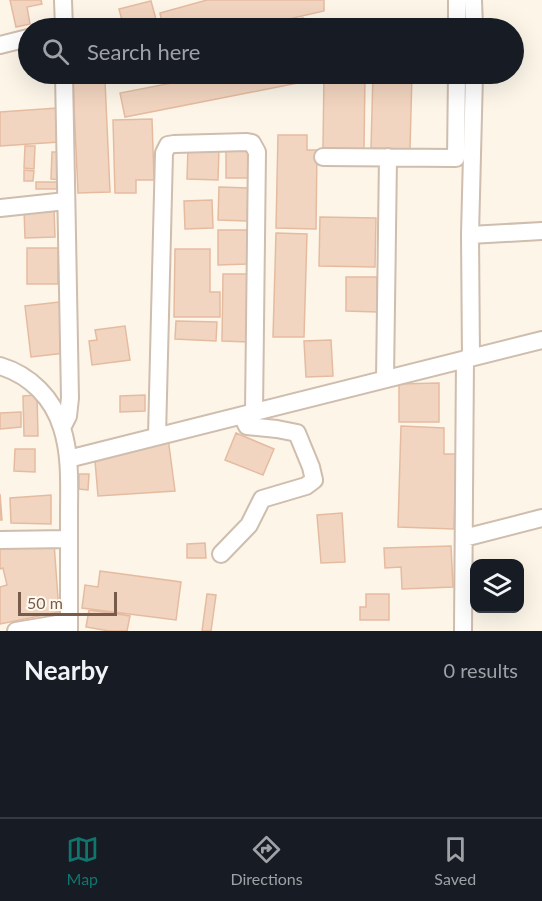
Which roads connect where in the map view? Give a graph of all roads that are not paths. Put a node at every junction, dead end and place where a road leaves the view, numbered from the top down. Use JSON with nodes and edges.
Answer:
{"nodes":[{"id":1,"x":63,"y":0,"type":"edge"},
{"id":2,"x":457,"y":0,"type":"edge"},
{"id":3,"x":473,"y":0,"type":"edge"},
{"id":4,"x":64,"y":18,"type":"edge"},
{"id":5,"x":457,"y":18,"type":"edge"},
{"id":6,"x":474,"y":18,"type":"edge"},
{"id":7,"x":18,"y":40,"type":"edge"},
{"id":8,"x":0,"y":45,"type":"edge"},
{"id":9,"x":64,"y":84,"type":"edge"},
{"id":10,"x":457,"y":84,"type":"edge"},
{"id":11,"x":474,"y":84,"type":"edge"},
{"id":12,"x":323,"y":157,"type":"dead end"},
{"id":13,"x":388,"y":157,"type":"junction"},
{"id":14,"x":66,"y":201,"type":"junction"},
{"id":15,"x":0,"y":208,"type":"edge"},
{"id":16,"x":542,"y":231,"type":"edge"},
{"id":17,"x":470,"y":235,"type":"junction"},
{"id":18,"x":542,"y":340,"type":"edge"},
{"id":19,"x":468,"y":358,"type":"junction"},
{"id":20,"x":0,"y":366,"type":"edge"},
{"id":21,"x":385,"y":379,"type":"junction"},
{"id":22,"x":292,"y":402,"type":"junction"},
{"id":23,"x":248,"y":414,"type":"junction"},
{"id":24,"x":62,"y":428,"type":"junction"},
{"id":25,"x":297,"y":433,"type":"junction"},
{"id":26,"x":157,"y":436,"type":"junction"},
{"id":27,"x":68,"y":459,"type":"junction"},
{"id":28,"x":542,"y":518,"type":"edge"},
{"id":29,"x":464,"y":538,"type":"junction"},
{"id":30,"x":69,"y":539,"type":"junction"},
{"id":31,"x":0,"y":540,"type":"edge"},
{"id":32,"x":221,"y":554,"type":"dead end"},
{"id":33,"x":69,"y":626,"type":"edge"},
{"id":34,"x":16,"y":631,"type":"edge"},
{"id":35,"x":463,"y":631,"type":"edge"}],
"edges":[{"from":1,"to":4,"type":"street"},
{"from":2,"to":5,"type":"street"},
{"from":3,"to":6,"type":"street"},
{"from":7,"to":8,"type":"street"},
{"from":9,"to":14,"type":"street"},
{"from":10,"to":13,"type":"street"},
{"from":11,"to":17,"type":"street"},
{"from":12,"to":13,"type":"street"},
{"from":13,"to":21,"type":"street"},
{"from":14,"to":15,"type":"street"},
{"from":14,"to":24,"type":"street"},
{"from":16,"to":17,"type":"street"},
{"from":17,"to":19,"type":"street"},
{"from":18,"to":19,"type":"street"},
{"from":19,"to":21,"type":"street"},
{"from":19,"to":29,"type":"street"},
{"from":20,"to":24,"type":"street"},
{"from":21,"to":22,"type":"street"},
{"from":22,"to":23,"type":"street"},
{"from":22,"to":25,"type":"street"},
{"from":23,"to":25,"type":"street"},
{"from":23,"to":26,"type":"street"},
{"from":23,"to":26,"type":"street"},
{"from":24,"to":27,"type":"street"},
{"from":25,"to":32,"type":"street"},
{"from":26,"to":27,"type":"street"},
{"from":27,"to":30,"type":"street"},
{"from":28,"to":29,"type":"street"},
{"from":29,"to":35,"type":"street"},
{"from":30,"to":31,"type":"street"},
{"from":30,"to":33,"type":"street"},
{"from":33,"to":34,"type":"street"}]}
